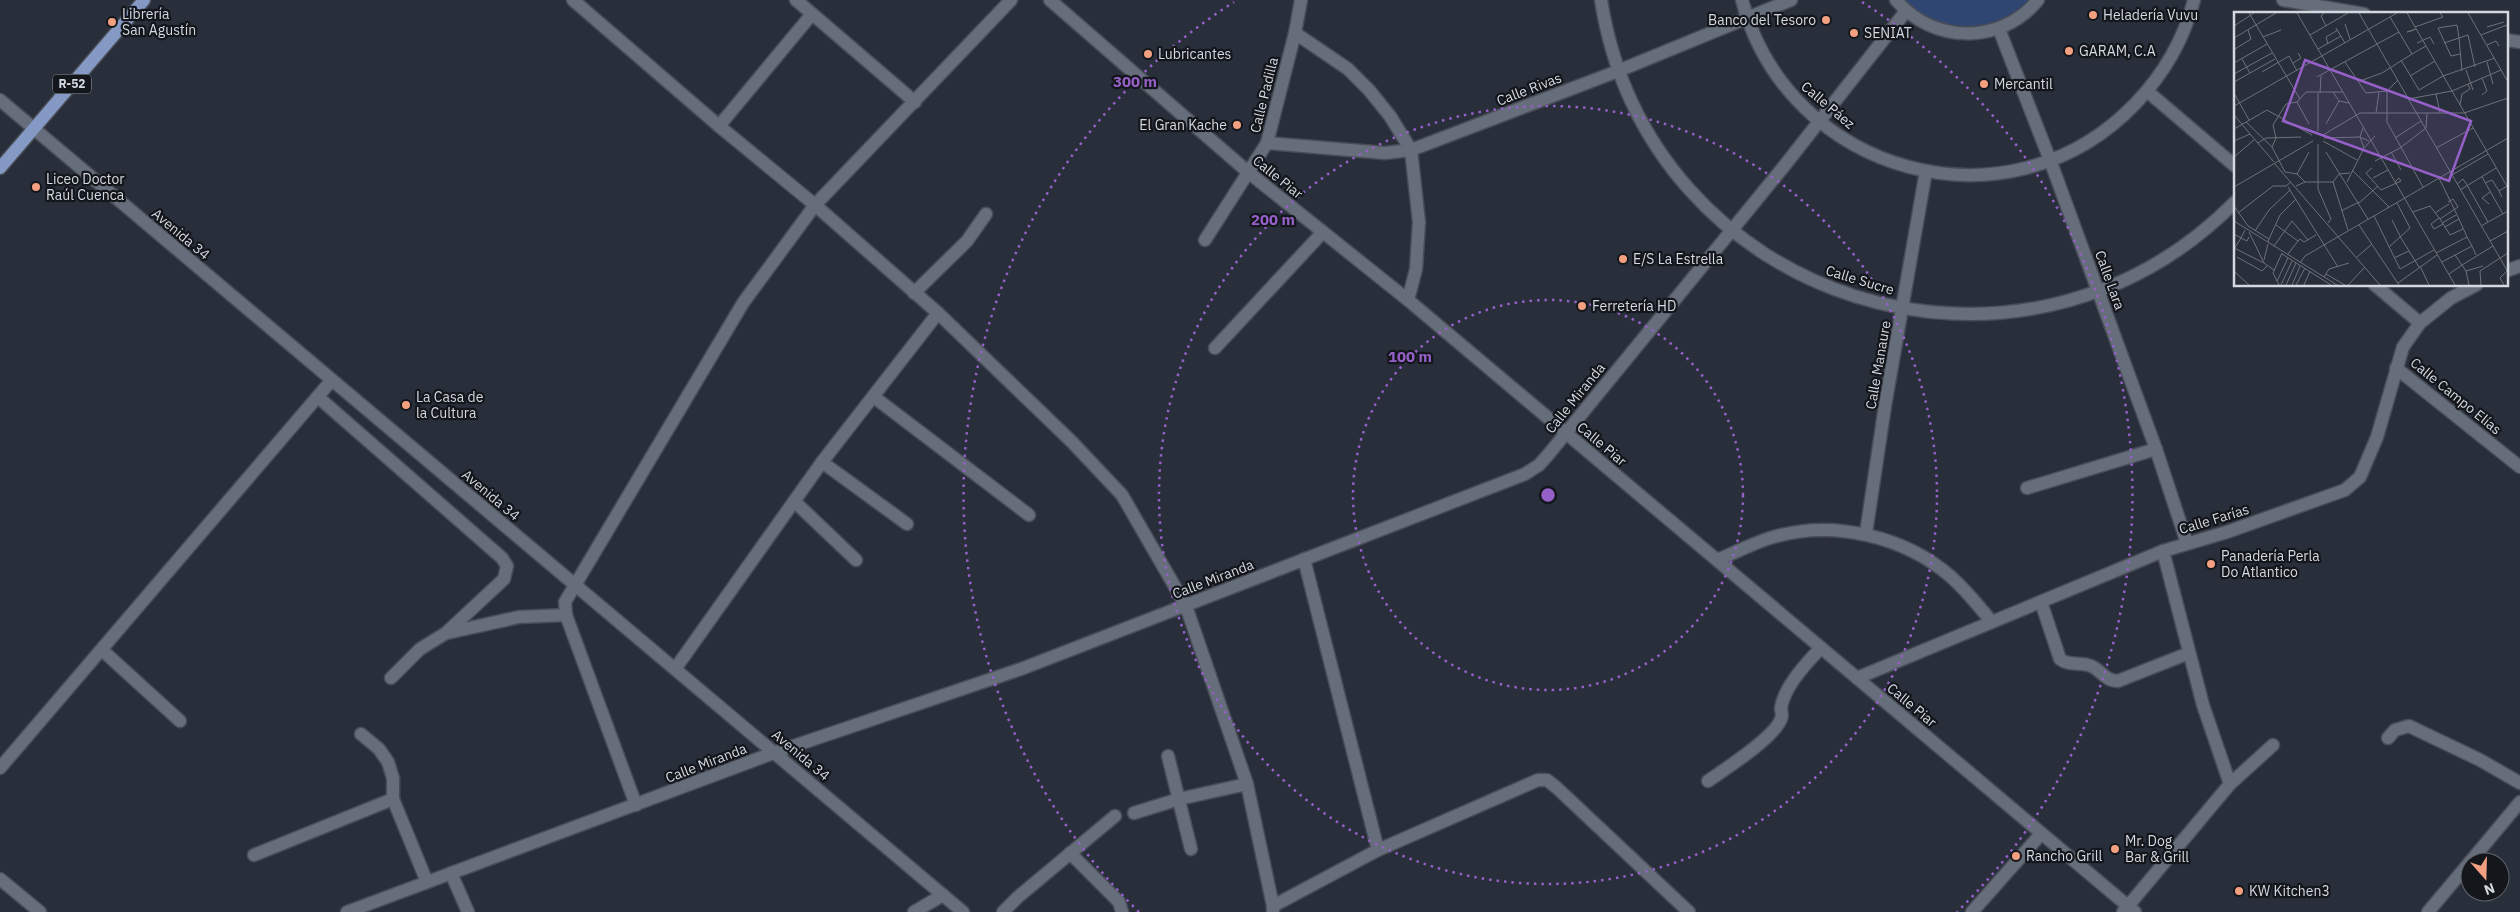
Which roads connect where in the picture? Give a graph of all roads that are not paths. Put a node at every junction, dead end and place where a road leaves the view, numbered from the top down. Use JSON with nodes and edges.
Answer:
{"nodes":[{"id":1,"x":144,"y":0,"type":"edge"},
{"id":2,"x":573,"y":0,"type":"edge"},
{"id":3,"x":796,"y":0,"type":"edge"},
{"id":4,"x":1012,"y":0,"type":"edge"},
{"id":5,"x":1050,"y":0,"type":"edge"},
{"id":6,"x":1301,"y":0,"type":"edge"},
{"id":7,"x":1600,"y":0,"type":"edge"},
{"id":8,"x":1742,"y":0,"type":"edge"},
{"id":9,"x":1791,"y":0,"type":"edge"},
{"id":10,"x":1896,"y":0,"type":"edge"},
{"id":11,"x":2038,"y":0,"type":"edge"},
{"id":12,"x":2194,"y":0,"type":"edge"},
{"id":13,"x":2283,"y":0,"type":"edge"},
{"id":14,"x":2335,"y":7,"type":"edge"},
{"id":15,"x":1906,"y":11,"type":"junction"},
{"id":16,"x":2356,"y":12,"type":"edge"},
{"id":17,"x":812,"y":14,"type":"junction"},
{"id":18,"x":1747,"y":18,"type":"junction"},
{"id":19,"x":1999,"y":29,"type":"junction"},
{"id":20,"x":1295,"y":33,"type":"junction"},
{"id":21,"x":1618,"y":71,"type":"junction"},
{"id":22,"x":2147,"y":91,"type":"junction"},
{"id":23,"x":0,"y":100,"type":"edge"},
{"id":24,"x":914,"y":102,"type":"junction"},
{"id":25,"x":1818,"y":121,"type":"junction"},
{"id":26,"x":719,"y":126,"type":"junction"},
{"id":27,"x":33,"y":129,"type":"junction"},
{"id":28,"x":1267,"y":142,"type":"junction"},
{"id":29,"x":1411,"y":150,"type":"junction"},
{"id":30,"x":2050,"y":160,"type":"junction"},
{"id":31,"x":2234,"y":165,"type":"edge"},
{"id":32,"x":0,"y":168,"type":"edge"},
{"id":33,"x":1248,"y":172,"type":"junction"},
{"id":34,"x":1926,"y":172,"type":"junction"},
{"id":35,"x":2234,"y":203,"type":"edge"},
{"id":36,"x":815,"y":205,"type":"junction"},
{"id":37,"x":986,"y":214,"type":"dead end"},
{"id":38,"x":1730,"y":229,"type":"junction"},
{"id":39,"x":1323,"y":232,"type":"junction"},
{"id":40,"x":1205,"y":240,"type":"dead end"},
{"id":41,"x":2520,"y":266,"type":"edge"},
{"id":42,"x":2508,"y":270,"type":"edge"},
{"id":43,"x":2376,"y":286,"type":"edge"},
{"id":44,"x":2474,"y":286,"type":"edge"},
{"id":45,"x":2098,"y":292,"type":"junction"},
{"id":46,"x":914,"y":293,"type":"junction"},
{"id":47,"x":1408,"y":300,"type":"junction"},
{"id":48,"x":1903,"y":309,"type":"junction"},
{"id":49,"x":938,"y":313,"type":"junction"},
{"id":50,"x":2420,"y":323,"type":"junction"},
{"id":51,"x":1215,"y":348,"type":"dead end"},
{"id":52,"x":2396,"y":368,"type":"junction"},
{"id":53,"x":332,"y":381,"type":"junction"},
{"id":54,"x":318,"y":397,"type":"junction"},
{"id":55,"x":874,"y":397,"type":"junction"},
{"id":56,"x":1566,"y":433,"type":"junction"},
{"id":57,"x":2156,"y":449,"type":"junction"},
{"id":58,"x":822,"y":462,"type":"junction"},
{"id":59,"x":2520,"y":467,"type":"edge"},
{"id":60,"x":2027,"y":488,"type":"dead end"},
{"id":61,"x":795,"y":502,"type":"junction"},
{"id":62,"x":1029,"y":514,"type":"dead end"},
{"id":63,"x":907,"y":524,"type":"dead end"},
{"id":64,"x":1866,"y":533,"type":"junction"},
{"id":65,"x":2187,"y":543,"type":"junction"},
{"id":66,"x":2163,"y":551,"type":"junction"},
{"id":67,"x":1304,"y":559,"type":"junction"},
{"id":68,"x":856,"y":560,"type":"dead end"},
{"id":69,"x":1717,"y":560,"type":"junction"},
{"id":70,"x":574,"y":585,"type":"junction"},
{"id":71,"x":2040,"y":602,"type":"junction"},
{"id":72,"x":1186,"y":606,"type":"junction"},
{"id":73,"x":566,"y":615,"type":"junction"},
{"id":74,"x":1991,"y":621,"type":"junction"},
{"id":75,"x":446,"y":633,"type":"junction"},
{"id":76,"x":1821,"y":648,"type":"junction"},
{"id":77,"x":102,"y":650,"type":"junction"},
{"id":78,"x":2189,"y":653,"type":"junction"},
{"id":79,"x":675,"y":669,"type":"junction"},
{"id":80,"x":391,"y":678,"type":"dead end"},
{"id":81,"x":1857,"y":678,"type":"junction"},
{"id":82,"x":180,"y":720,"type":"dead end"},
{"id":83,"x":361,"y":734,"type":"dead end"},
{"id":84,"x":2388,"y":738,"type":"dead end"},
{"id":85,"x":2273,"y":745,"type":"dead end"},
{"id":86,"x":776,"y":752,"type":"junction"},
{"id":87,"x":1168,"y":756,"type":"dead end"},
{"id":88,"x":0,"y":768,"type":"edge"},
{"id":89,"x":1708,"y":781,"type":"dead end"},
{"id":90,"x":2520,"y":783,"type":"edge"},
{"id":91,"x":1247,"y":784,"type":"junction"},
{"id":92,"x":2230,"y":784,"type":"junction"},
{"id":93,"x":393,"y":799,"type":"junction"},
{"id":94,"x":1179,"y":799,"type":"junction"},
{"id":95,"x":2520,"y":802,"type":"edge"},
{"id":96,"x":636,"y":805,"type":"junction"},
{"id":97,"x":1134,"y":813,"type":"dead end"},
{"id":98,"x":1115,"y":816,"type":"dead end"},
{"id":99,"x":2041,"y":834,"type":"junction"},
{"id":100,"x":1191,"y":849,"type":"dead end"},
{"id":101,"x":1378,"y":850,"type":"junction"},
{"id":102,"x":2478,"y":852,"type":"edge"},
{"id":103,"x":1070,"y":853,"type":"junction"},
{"id":104,"x":254,"y":855,"type":"dead end"},
{"id":105,"x":451,"y":873,"type":"junction"},
{"id":106,"x":2460,"y":874,"type":"edge"},
{"id":107,"x":0,"y":879,"type":"edge"},
{"id":108,"x":427,"y":882,"type":"junction"},
{"id":109,"x":943,"y":895,"type":"junction"},
{"id":110,"x":1273,"y":909,"type":"edge"},
{"id":111,"x":2129,"y":910,"type":"edge"},
{"id":112,"x":1685,"y":911,"type":"edge"},
{"id":113,"x":40,"y":912,"type":"edge"},
{"id":114,"x":347,"y":912,"type":"edge"},
{"id":115,"x":468,"y":912,"type":"edge"},
{"id":116,"x":914,"y":912,"type":"edge"},
{"id":117,"x":963,"y":912,"type":"edge"},
{"id":118,"x":1003,"y":912,"type":"edge"},
{"id":119,"x":1122,"y":912,"type":"edge"},
{"id":120,"x":1972,"y":912,"type":"edge"},
{"id":121,"x":2428,"y":912,"type":"edge"}],
"edges":[{"from":1,"to":27,"type":"main road","number":"R-52"},
{"from":2,"to":26,"type":"street"},
{"from":3,"to":17,"type":"street"},
{"from":4,"to":24,"type":"street"},
{"from":5,"to":33,"type":"street","name":"Calle Piar"},
{"from":6,"to":20,"type":"street","name":"Calle Padilla"},
{"from":7,"to":21,"type":"street","name":"Calle Sucre"},
{"from":8,"to":18,"type":"street","name":"Calle Páez"},
{"from":9,"to":18,"type":"street","name":"Calle Rivas"},
{"from":10,"to":15,"type":"street"},
{"from":11,"to":19,"type":"street"},
{"from":12,"to":22,"type":"street","name":"Calle Páez"},
{"from":13,"to":14,"type":"street"},
{"from":14,"to":16,"type":"street"},
{"from":15,"to":19,"type":"street"},
{"from":15,"to":25,"type":"street","name":"Calle Miranda"},
{"from":17,"to":24,"type":"street"},
{"from":17,"to":26,"type":"street"},
{"from":18,"to":21,"type":"street","name":"Calle Rivas"},
{"from":18,"to":25,"type":"street","name":"Calle Páez"},
{"from":19,"to":30,"type":"street","name":"Calle Lara"},
{"from":20,"to":28,"type":"street","name":"Calle Padilla"},
{"from":20,"to":29,"type":"street"},
{"from":21,"to":29,"type":"street","name":"Calle Rivas"},
{"from":21,"to":38,"type":"street","name":"Calle Sucre"},
{"from":22,"to":30,"type":"street","name":"Calle Páez"},
{"from":22,"to":31,"type":"street"},
{"from":23,"to":27,"type":"street","name":"Avenida 34"},
{"from":24,"to":36,"type":"street"},
{"from":25,"to":34,"type":"street","name":"Calle Páez"},
{"from":25,"to":38,"type":"street","name":"Calle Miranda"},
{"from":26,"to":36,"type":"street"},
{"from":27,"to":32,"type":"main road","number":"R-52"},
{"from":27,"to":53,"type":"street","name":"Avenida 34"},
{"from":28,"to":29,"type":"street","name":"Calle Rivas"},
{"from":28,"to":33,"type":"street","name":"Calle Padilla"},
{"from":29,"to":47,"type":"street"},
{"from":30,"to":34,"type":"street","name":"Calle Páez"},
{"from":30,"to":45,"type":"street","name":"Calle Lara"},
{"from":33,"to":39,"type":"street","name":"Calle Piar"},
{"from":33,"to":40,"type":"street","name":"Calle Padilla"},
{"from":34,"to":48,"type":"street","name":"Calle Manaure"},
{"from":35,"to":45,"type":"street","name":"Calle Sucre"},
{"from":36,"to":46,"type":"street"},
{"from":36,"to":70,"type":"street"},
{"from":37,"to":46,"type":"street"},
{"from":38,"to":48,"type":"street","name":"Calle Sucre"},
{"from":38,"to":56,"type":"street","name":"Calle Miranda"},
{"from":39,"to":47,"type":"street","name":"Calle Piar"},
{"from":39,"to":51,"type":"street"},
{"from":41,"to":42,"type":"street"},
{"from":43,"to":50,"type":"street"},
{"from":44,"to":50,"type":"street","name":"Calle Farías"},
{"from":45,"to":48,"type":"street","name":"Calle Sucre"},
{"from":45,"to":57,"type":"street","name":"Calle Lara"},
{"from":46,"to":49,"type":"street"},
{"from":47,"to":56,"type":"street","name":"Calle Piar"},
{"from":48,"to":64,"type":"street","name":"Calle Manaure"},
{"from":49,"to":55,"type":"street"},
{"from":49,"to":72,"type":"street"},
{"from":50,"to":52,"type":"street","name":"Calle Farías"},
{"from":52,"to":59,"type":"street","name":"Calle Campo Elías"},
{"from":52,"to":65,"type":"street","name":"Calle Farías"},
{"from":53,"to":54,"type":"street"},
{"from":53,"to":70,"type":"street","name":"Avenida 34"},
{"from":54,"to":75,"type":"street"},
{"from":54,"to":77,"type":"street"},
{"from":55,"to":58,"type":"street"},
{"from":55,"to":62,"type":"street"},
{"from":56,"to":67,"type":"street","name":"Calle Miranda"},
{"from":56,"to":69,"type":"street","name":"Calle Piar"},
{"from":57,"to":60,"type":"street"},
{"from":57,"to":65,"type":"street","name":"Calle Lara"},
{"from":58,"to":61,"type":"street"},
{"from":58,"to":63,"type":"street"},
{"from":61,"to":68,"type":"street"},
{"from":61,"to":79,"type":"street"},
{"from":64,"to":69,"type":"street"},
{"from":64,"to":74,"type":"street"},
{"from":65,"to":66,"type":"street","name":"Calle Farías"},
{"from":66,"to":71,"type":"street","name":"Calle Farías"},
{"from":66,"to":78,"type":"street"},
{"from":67,"to":72,"type":"street","name":"Calle Miranda"},
{"from":67,"to":101,"type":"street"},
{"from":69,"to":76,"type":"street","name":"Calle Piar"},
{"from":70,"to":73,"type":"street"},
{"from":70,"to":79,"type":"street","name":"Avenida 34"},
{"from":71,"to":74,"type":"street","name":"Calle Farías"},
{"from":71,"to":78,"type":"street"},
{"from":72,"to":86,"type":"street","name":"Calle Miranda"},
{"from":72,"to":91,"type":"street"},
{"from":73,"to":75,"type":"street"},
{"from":73,"to":96,"type":"street"},
{"from":74,"to":81,"type":"street","name":"Calle Farías"},
{"from":75,"to":80,"type":"street"},
{"from":76,"to":81,"type":"street","name":"Calle Piar"},
{"from":76,"to":89,"type":"street"},
{"from":77,"to":82,"type":"street"},
{"from":77,"to":88,"type":"street"},
{"from":78,"to":92,"type":"street"},
{"from":79,"to":86,"type":"street","name":"Avenida 34"},
{"from":81,"to":99,"type":"street","name":"Calle Piar"},
{"from":83,"to":93,"type":"street"},
{"from":84,"to":90,"type":"street"},
{"from":85,"to":92,"type":"street"},
{"from":86,"to":96,"type":"street","name":"Calle Miranda"},
{"from":86,"to":109,"type":"street","name":"Avenida 34"},
{"from":87,"to":94,"type":"street"},
{"from":91,"to":94,"type":"street"},
{"from":91,"to":110,"type":"street"},
{"from":92,"to":111,"type":"street"},
{"from":93,"to":104,"type":"street"},
{"from":93,"to":108,"type":"street"},
{"from":94,"to":97,"type":"street"},
{"from":94,"to":100,"type":"street"},
{"from":95,"to":102,"type":"street"},
{"from":96,"to":105,"type":"street","name":"Calle Miranda"},
{"from":98,"to":103,"type":"street"},
{"from":99,"to":111,"type":"street","name":"Calle Piar"},
{"from":99,"to":120,"type":"street"},
{"from":101,"to":110,"type":"street"},
{"from":101,"to":112,"type":"street"},
{"from":103,"to":118,"type":"street"},
{"from":103,"to":119,"type":"street"},
{"from":105,"to":108,"type":"street","name":"Calle Miranda"},
{"from":105,"to":115,"type":"street"},
{"from":106,"to":121,"type":"street"},
{"from":107,"to":113,"type":"street"},
{"from":108,"to":114,"type":"street","name":"Calle Miranda"},
{"from":109,"to":116,"type":"street"},
{"from":109,"to":117,"type":"street","name":"Avenida 34"}]}
